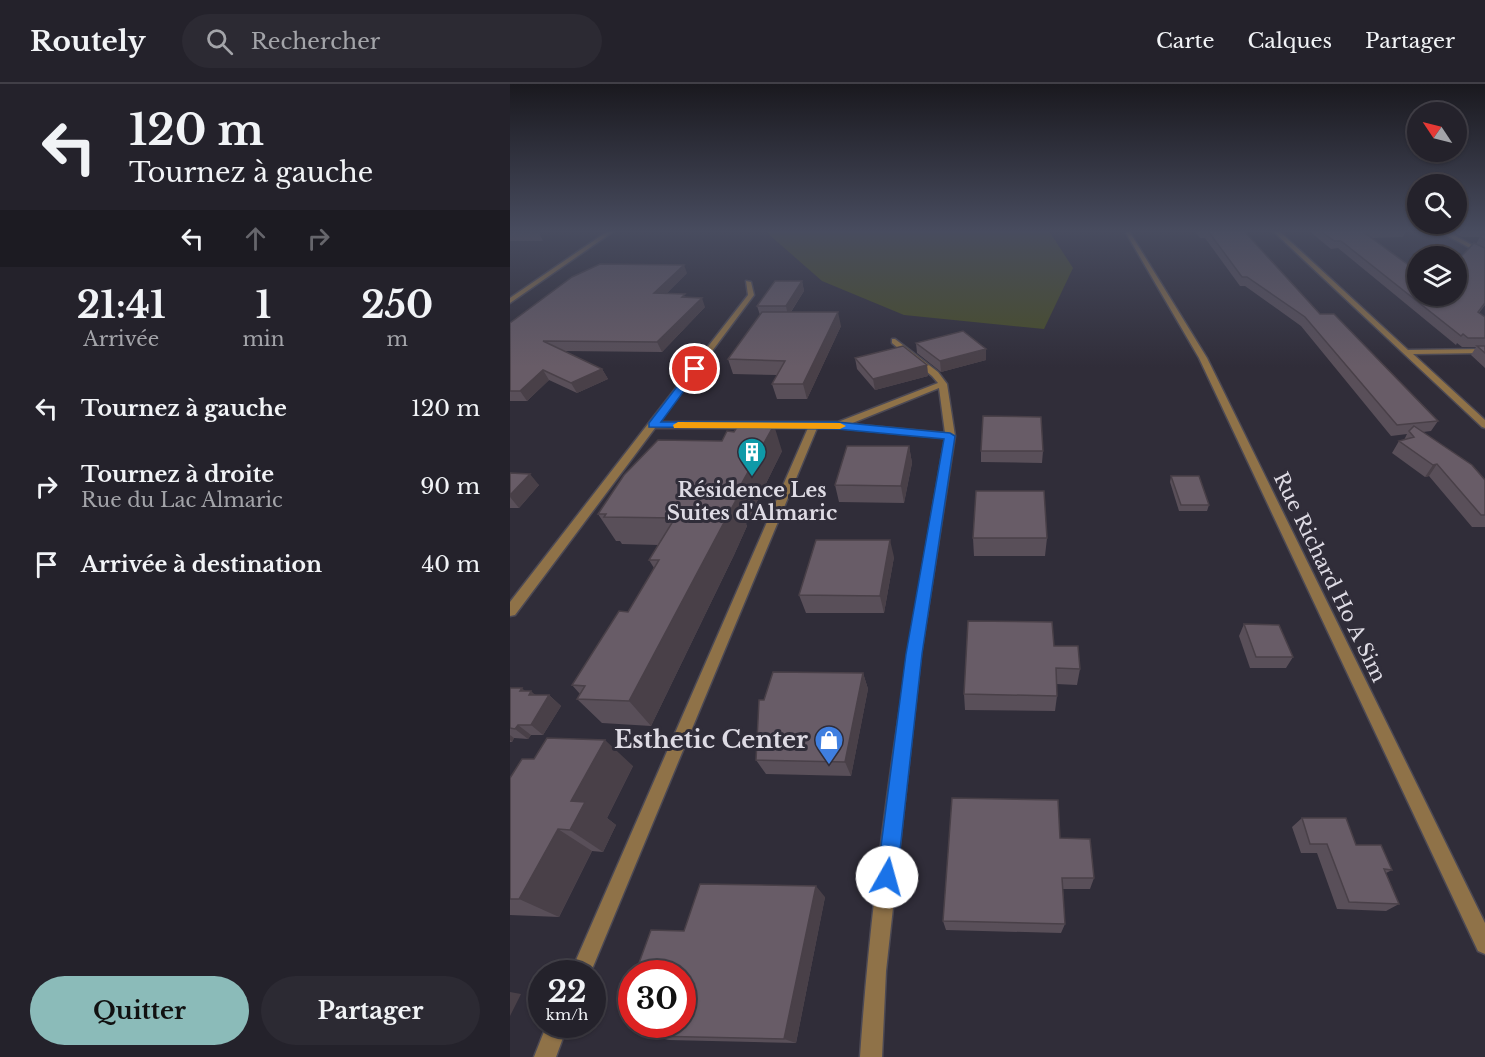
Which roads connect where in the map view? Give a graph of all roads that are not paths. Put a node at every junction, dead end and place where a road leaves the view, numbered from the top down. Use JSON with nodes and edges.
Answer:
{"nodes":[{"id":1,"x":545,"y":276,"type":"edge"},
{"id":2,"x":1155,"y":276,"type":"edge"},
{"id":3,"x":1326,"y":276,"type":"edge"},
{"id":4,"x":748,"y":282,"type":"dead end"},
{"id":5,"x":510,"y":301,"type":"edge"},
{"id":6,"x":895,"y":341,"type":"dead end"},
{"id":7,"x":1485,"y":351,"type":"edge"},
{"id":8,"x":1408,"y":352,"type":"junction"},
{"id":9,"x":943,"y":384,"type":"junction"},
{"id":10,"x":653,"y":425,"type":"junction"},
{"id":11,"x":837,"y":425,"type":"junction"},
{"id":12,"x":1485,"y":425,"type":"edge"},
{"id":13,"x":813,"y":426,"type":"junction"},
{"id":14,"x":950,"y":436,"type":"junction"},
{"id":15,"x":510,"y":610,"type":"edge"},
{"id":16,"x":1485,"y":944,"type":"edge"},
{"id":17,"x":586,"y":960,"type":"edge"},
{"id":18,"x":552,"y":1038,"type":"edge"},
{"id":19,"x":545,"y":1057,"type":"edge"},
{"id":20,"x":871,"y":1057,"type":"edge"}],
"edges":[{"from":1,"to":5,"type":"street"},
{"from":2,"to":16,"type":"street","name":"Rue Richard Ho A Sim"},
{"from":3,"to":8,"type":"street"},
{"from":4,"to":10,"type":"street"},
{"from":6,"to":9,"type":"street"},
{"from":7,"to":8,"type":"street"},
{"from":8,"to":12,"type":"street"},
{"from":9,"to":11,"type":"street"},
{"from":9,"to":14,"type":"street"},
{"from":10,"to":13,"type":"street"},
{"from":10,"to":15,"type":"street"},
{"from":11,"to":13,"type":"street"},
{"from":11,"to":14,"type":"street"},
{"from":13,"to":17,"type":"street"},
{"from":14,"to":20,"type":"street"},
{"from":18,"to":19,"type":"street"}]}
